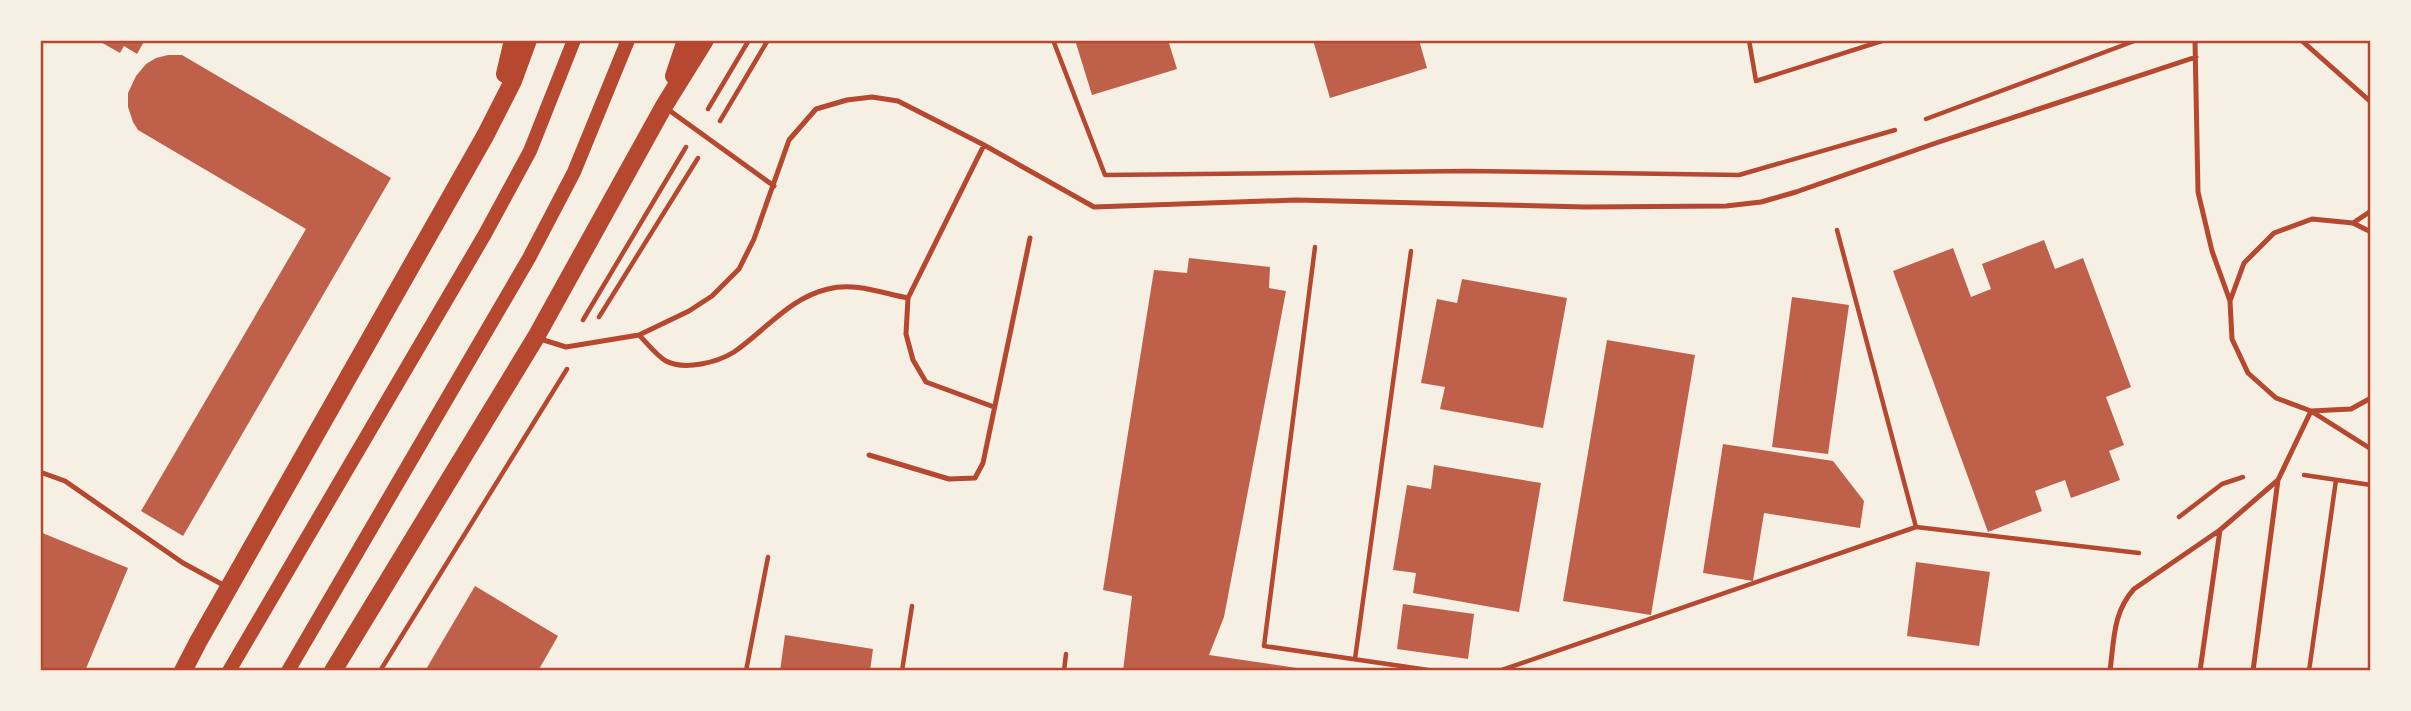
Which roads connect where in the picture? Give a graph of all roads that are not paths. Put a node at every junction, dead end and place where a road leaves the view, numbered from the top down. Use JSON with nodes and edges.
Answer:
{"nodes":[{"id":1,"x":513,"y":40,"type":"edge"},
{"id":2,"x":528,"y":40,"type":"edge"},
{"id":3,"x":574,"y":40,"type":"edge"},
{"id":4,"x":628,"y":40,"type":"edge"},
{"id":5,"x":686,"y":40,"type":"edge"},
{"id":6,"x":705,"y":40,"type":"edge"},
{"id":7,"x":2195,"y":40,"type":"edge"},
{"id":8,"x":2301,"y":40,"type":"edge"},
{"id":9,"x":2196,"y":57,"type":"junction"},
{"id":10,"x":2371,"y":102,"type":"edge"},
{"id":11,"x":664,"y":106,"type":"junction"},
{"id":12,"x":485,"y":136,"type":"junction"},
{"id":13,"x":984,"y":145,"type":"junction"},
{"id":14,"x":774,"y":186,"type":"junction"},
{"id":15,"x":2371,"y":211,"type":"edge"},
{"id":16,"x":2353,"y":223,"type":"junction"},
{"id":17,"x":2371,"y":232,"type":"edge"},
{"id":18,"x":1030,"y":238,"type":"dead end"},
{"id":19,"x":908,"y":298,"type":"junction"},
{"id":20,"x":2230,"y":301,"type":"junction"},
{"id":21,"x":639,"y":335,"type":"junction"},
{"id":22,"x":536,"y":337,"type":"junction"},
{"id":23,"x":2371,"y":398,"type":"edge"},
{"id":24,"x":994,"y":407,"type":"junction"},
{"id":25,"x":2311,"y":411,"type":"junction"},
{"id":26,"x":2371,"y":449,"type":"edge"},
{"id":27,"x":869,"y":455,"type":"dead end"},
{"id":28,"x":40,"y":472,"type":"edge"},
{"id":29,"x":2278,"y":480,"type":"junction"},
{"id":30,"x":2220,"y":530,"type":"junction"},
{"id":31,"x":230,"y":588,"type":"junction"},
{"id":32,"x":183,"y":671,"type":"edge"},
{"id":33,"x":229,"y":671,"type":"edge"},
{"id":34,"x":288,"y":671,"type":"edge"},
{"id":35,"x":333,"y":671,"type":"edge"},
{"id":36,"x":2110,"y":671,"type":"edge"},
{"id":37,"x":2200,"y":671,"type":"edge"},
{"id":38,"x":2253,"y":671,"type":"edge"}],
"edges":[{"from":1,"to":12,"type":"main road"},
{"from":2,"to":12,"type":"main road"},
{"from":3,"to":33,"type":"main road"},
{"from":4,"to":34,"type":"main road"},
{"from":5,"to":11,"type":"main road"},
{"from":6,"to":11,"type":"main road"},
{"from":7,"to":9,"type":"lane"},
{"from":8,"to":10,"type":"lane"},
{"from":9,"to":13,"type":"lane"},
{"from":9,"to":20,"type":"lane"},
{"from":11,"to":14,"type":"lane"},
{"from":11,"to":22,"type":"main road"},
{"from":12,"to":31,"type":"main road"},
{"from":13,"to":14,"type":"lane"},
{"from":13,"to":19,"type":"lane"},
{"from":14,"to":21,"type":"lane"},
{"from":15,"to":16,"type":"lane"},
{"from":16,"to":17,"type":"lane"},
{"from":16,"to":20,"type":"lane"},
{"from":18,"to":24,"type":"lane"},
{"from":19,"to":21,"type":"lane"},
{"from":19,"to":24,"type":"lane"},
{"from":20,"to":25,"type":"lane"},
{"from":21,"to":22,"type":"lane"},
{"from":22,"to":35,"type":"main road"},
{"from":23,"to":25,"type":"lane"},
{"from":24,"to":27,"type":"lane"},
{"from":25,"to":26,"type":"lane"},
{"from":25,"to":29,"type":"lane"},
{"from":28,"to":31,"type":"lane"},
{"from":29,"to":30,"type":"lane"},
{"from":29,"to":38,"type":"lane"},
{"from":30,"to":36,"type":"lane"},
{"from":30,"to":37,"type":"lane"},
{"from":31,"to":32,"type":"main road"}]}
